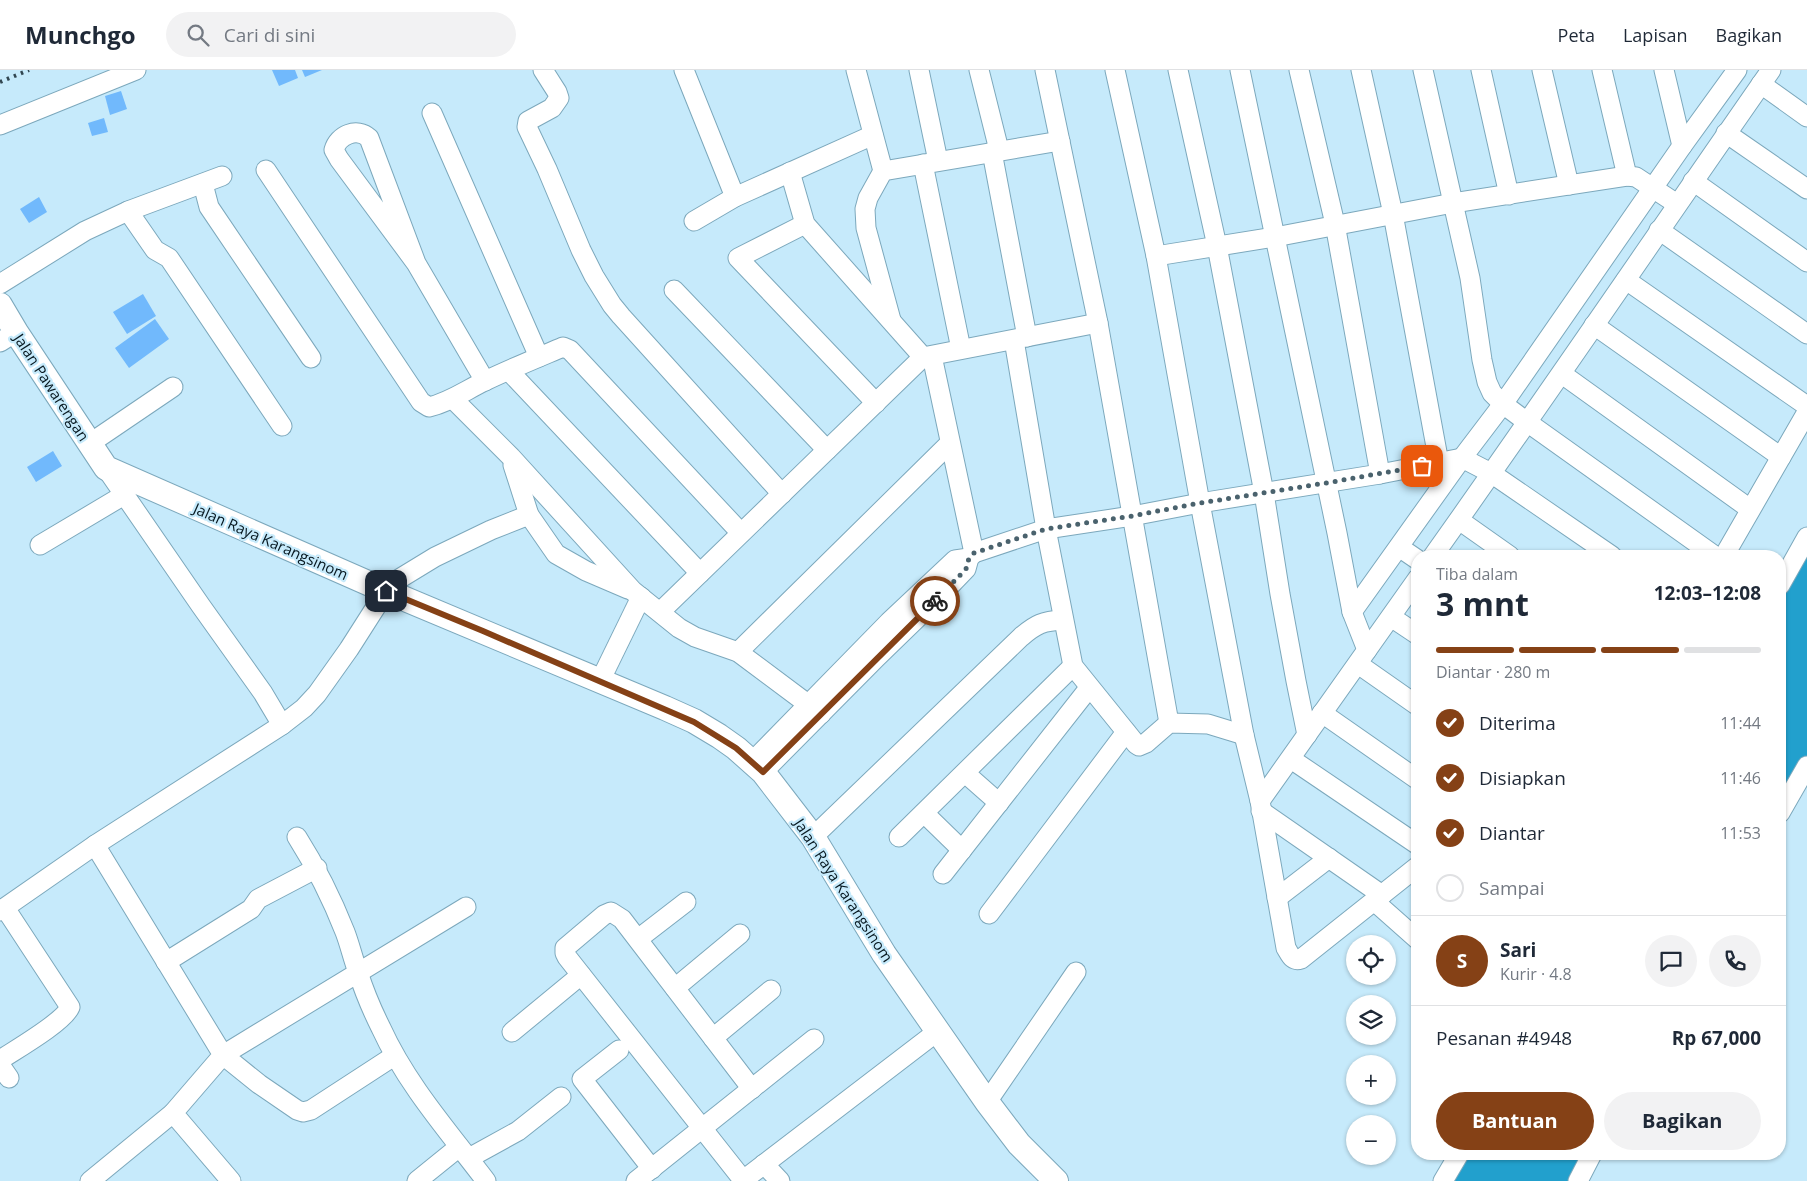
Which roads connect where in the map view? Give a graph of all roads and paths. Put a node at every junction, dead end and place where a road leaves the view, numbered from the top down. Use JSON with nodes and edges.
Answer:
{"nodes":[{"id":1,"x":136,"y":70,"type":"edge"},
{"id":2,"x":543,"y":70,"type":"edge"},
{"id":3,"x":684,"y":70,"type":"edge"},
{"id":4,"x":856,"y":70,"type":"edge"},
{"id":5,"x":919,"y":70,"type":"edge"},
{"id":6,"x":979,"y":70,"type":"edge"},
{"id":7,"x":1045,"y":70,"type":"edge"},
{"id":8,"x":1115,"y":70,"type":"edge"},
{"id":9,"x":1178,"y":70,"type":"edge"},
{"id":10,"x":1240,"y":70,"type":"edge"},
{"id":11,"x":1299,"y":70,"type":"edge"},
{"id":12,"x":1361,"y":70,"type":"edge"},
{"id":13,"x":1423,"y":70,"type":"edge"},
{"id":14,"x":1481,"y":70,"type":"edge"},
{"id":15,"x":1542,"y":70,"type":"edge"},
{"id":16,"x":1602,"y":70,"type":"edge"},
{"id":17,"x":1664,"y":70,"type":"edge"},
{"id":18,"x":1731,"y":73,"type":"edge"},
{"id":19,"x":1761,"y":83,"type":"edge"},
{"id":20,"x":432,"y":113,"type":"dead end"},
{"id":21,"x":1807,"y":117,"type":"edge"},
{"id":22,"x":0,"y":124,"type":"edge"},
{"id":23,"x":1726,"y":133,"type":"junction"},
{"id":24,"x":873,"y":135,"type":"junction"},
{"id":25,"x":1060,"y":141,"type":"junction"},
{"id":26,"x":1682,"y":146,"type":"junction"},
{"id":27,"x":996,"y":151,"type":"junction"},
{"id":28,"x":930,"y":163,"type":"junction"},
{"id":29,"x":266,"y":170,"type":"dead end"},
{"id":30,"x":883,"y":171,"type":"junction"},
{"id":31,"x":790,"y":172,"type":"junction"},
{"id":32,"x":222,"y":176,"type":"dead end"},
{"id":33,"x":1626,"y":176,"type":"junction"},
{"id":34,"x":1693,"y":182,"type":"junction"},
{"id":35,"x":203,"y":184,"type":"junction"},
{"id":36,"x":1570,"y":185,"type":"junction"},
{"id":37,"x":1654,"y":187,"type":"junction"},
{"id":38,"x":1807,"y":189,"type":"edge"},
{"id":39,"x":1509,"y":195,"type":"junction"},
{"id":40,"x":735,"y":197,"type":"junction"},
{"id":41,"x":1453,"y":204,"type":"junction"},
{"id":42,"x":1677,"y":204,"type":"junction"},
{"id":43,"x":385,"y":208,"type":"dead end"},
{"id":44,"x":128,"y":211,"type":"junction"},
{"id":45,"x":1393,"y":214,"type":"junction"},
{"id":46,"x":694,"y":221,"type":"dead end"},
{"id":47,"x":805,"y":224,"type":"junction"},
{"id":48,"x":1335,"y":224,"type":"junction"},
{"id":49,"x":1659,"y":230,"type":"junction"},
{"id":50,"x":1275,"y":237,"type":"junction"},
{"id":51,"x":1217,"y":246,"type":"junction"},
{"id":52,"x":1156,"y":256,"type":"junction"},
{"id":53,"x":1807,"y":262,"type":"edge"},
{"id":54,"x":1626,"y":280,"type":"junction"},
{"id":55,"x":0,"y":284,"type":"edge"},
{"id":56,"x":674,"y":290,"type":"dead end"},
{"id":57,"x":0,"y":305,"type":"edge"},
{"id":58,"x":890,"y":320,"type":"junction"},
{"id":59,"x":1098,"y":323,"type":"junction"},
{"id":60,"x":1594,"y":325,"type":"junction"},
{"id":61,"x":1807,"y":334,"type":"edge"},
{"id":62,"x":8,"y":337,"type":"edge"},
{"id":63,"x":1020,"y":338,"type":"junction"},
{"id":64,"x":961,"y":350,"type":"junction"},
{"id":65,"x":539,"y":356,"type":"junction"},
{"id":66,"x":927,"y":356,"type":"junction"},
{"id":67,"x":311,"y":358,"type":"dead end"},
{"id":68,"x":509,"y":371,"type":"junction"},
{"id":69,"x":1562,"y":374,"type":"junction"},
{"id":70,"x":484,"y":381,"type":"junction"},
{"id":71,"x":173,"y":387,"type":"dead end"},
{"id":72,"x":453,"y":399,"type":"junction"},
{"id":73,"x":876,"y":403,"type":"junction"},
{"id":74,"x":1502,"y":404,"type":"junction"},
{"id":75,"x":1807,"y":406,"type":"edge"},
{"id":76,"x":1807,"y":412,"type":"edge"},
{"id":77,"x":1527,"y":422,"type":"junction"},
{"id":78,"x":282,"y":426,"type":"dead end"},
{"id":79,"x":950,"y":443,"type":"junction"},
{"id":80,"x":89,"y":444,"type":"junction"},
{"id":81,"x":827,"y":450,"type":"junction"},
{"id":82,"x":511,"y":457,"type":"junction"},
{"id":83,"x":1781,"y":457,"type":"junction"},
{"id":84,"x":1462,"y":458,"type":"junction"},
{"id":85,"x":1439,"y":463,"type":"junction"},
{"id":86,"x":106,"y":468,"type":"junction"},
{"id":87,"x":1491,"y":473,"type":"junction"},
{"id":88,"x":1380,"y":474,"type":"junction"},
{"id":89,"x":1326,"y":483,"type":"junction"},
{"id":90,"x":1264,"y":493,"type":"junction"},
{"id":91,"x":782,"y":494,"type":"junction"},
{"id":92,"x":124,"y":495,"type":"junction"},
{"id":93,"x":1200,"y":503,"type":"junction"},
{"id":94,"x":1750,"y":509,"type":"junction"},
{"id":95,"x":529,"y":514,"type":"junction"},
{"id":96,"x":1132,"y":516,"type":"junction"},
{"id":97,"x":1459,"y":520,"type":"junction"},
{"id":98,"x":1046,"y":529,"type":"junction"},
{"id":99,"x":741,"y":533,"type":"junction"},
{"id":100,"x":1807,"y":537,"type":"edge"},
{"id":101,"x":40,"y":545,"type":"dead end"},
{"id":102,"x":1399,"y":547,"type":"junction"},
{"id":103,"x":1437,"y":550,"type":"edge"},
{"id":104,"x":1502,"y":550,"type":"edge"},
{"id":105,"x":1603,"y":550,"type":"edge"},
{"id":106,"x":1707,"y":550,"type":"edge"},
{"id":107,"x":1727,"y":550,"type":"edge"},
{"id":108,"x":1411,"y":555,"type":"edge"},
{"id":109,"x":971,"y":556,"type":"junction"},
{"id":110,"x":700,"y":573,"type":"junction"},
{"id":111,"x":1786,"y":574,"type":"edge"},
{"id":112,"x":1411,"y":588,"type":"edge"},
{"id":113,"x":386,"y":591,"type":"junction"},
{"id":114,"x":637,"y":594,"type":"junction"},
{"id":115,"x":660,"y":612,"type":"junction"},
{"id":116,"x":1352,"y":612,"type":"junction"},
{"id":117,"x":1391,"y":617,"type":"junction"},
{"id":118,"x":1064,"y":620,"type":"junction"},
{"id":119,"x":1411,"y":630,"type":"edge"},
{"id":120,"x":738,"y":652,"type":"junction"},
{"id":121,"x":1362,"y":657,"type":"junction"},
{"id":122,"x":1073,"y":666,"type":"junction"},
{"id":123,"x":600,"y":681,"type":"junction"},
{"id":124,"x":1089,"y":688,"type":"junction"},
{"id":125,"x":1411,"y":700,"type":"edge"},
{"id":126,"x":815,"y":709,"type":"junction"},
{"id":127,"x":1322,"y":713,"type":"junction"},
{"id":128,"x":1169,"y":723,"type":"junction"},
{"id":129,"x":282,"y":725,"type":"junction"},
{"id":130,"x":1126,"y":732,"type":"junction"},
{"id":131,"x":1244,"y":735,"type":"junction"},
{"id":132,"x":1307,"y":735,"type":"junction"},
{"id":133,"x":1291,"y":759,"type":"junction"},
{"id":134,"x":1807,"y":766,"type":"edge"},
{"id":135,"x":758,"y":767,"type":"junction"},
{"id":136,"x":965,"y":772,"type":"junction"},
{"id":137,"x":1411,"y":775,"type":"edge"},
{"id":138,"x":999,"y":803,"type":"junction"},
{"id":139,"x":1786,"y":803,"type":"edge"},
{"id":140,"x":1261,"y":806,"type":"junction"},
{"id":141,"x":924,"y":813,"type":"junction"},
{"id":142,"x":298,"y":837,"type":"dead end"},
{"id":143,"x":813,"y":837,"type":"junction"},
{"id":144,"x":899,"y":837,"type":"dead end"},
{"id":145,"x":1411,"y":840,"type":"edge"},
{"id":146,"x":95,"y":845,"type":"junction"},
{"id":147,"x":962,"y":850,"type":"junction"},
{"id":148,"x":1329,"y":858,"type":"junction"},
{"id":149,"x":317,"y":868,"type":"junction"},
{"id":150,"x":1411,"y":872,"type":"edge"},
{"id":151,"x":943,"y":874,"type":"dead end"},
{"id":152,"x":1277,"y":898,"type":"junction"},
{"id":153,"x":1378,"y":898,"type":"junction"},
{"id":154,"x":686,"y":902,"type":"dead end"},
{"id":155,"x":466,"y":907,"type":"dead end"},
{"id":156,"x":2,"y":909,"type":"edge"},
{"id":157,"x":990,"y":914,"type":"dead end"},
{"id":158,"x":1411,"y":933,"type":"edge"},
{"id":159,"x":740,"y":934,"type":"dead end"},
{"id":160,"x":638,"y":939,"type":"junction"},
{"id":161,"x":166,"y":962,"type":"junction"},
{"id":162,"x":358,"y":972,"type":"junction"},
{"id":163,"x":1076,"y":972,"type":"dead end"},
{"id":164,"x":581,"y":975,"type":"junction"},
{"id":165,"x":675,"y":988,"type":"junction"},
{"id":166,"x":771,"y":990,"type":"dead end"},
{"id":167,"x":938,"y":1031,"type":"junction"},
{"id":168,"x":512,"y":1032,"type":"dead end"},
{"id":169,"x":714,"y":1038,"type":"junction"},
{"id":170,"x":814,"y":1039,"type":"dead end"},
{"id":171,"x":619,"y":1050,"type":"dead end"},
{"id":172,"x":224,"y":1055,"type":"junction"},
{"id":173,"x":394,"y":1056,"type":"junction"},
{"id":174,"x":0,"y":1060,"type":"edge"},
{"id":175,"x":752,"y":1088,"type":"junction"},
{"id":176,"x":561,"y":1097,"type":"dead end"},
{"id":177,"x":987,"y":1102,"type":"junction"},
{"id":178,"x":173,"y":1113,"type":"junction"},
{"id":179,"x":703,"y":1128,"type":"junction"},
{"id":180,"x":464,"y":1153,"type":"junction"},
{"id":181,"x":1455,"y":1160,"type":"edge"},
{"id":182,"x":1589,"y":1160,"type":"edge"},
{"id":183,"x":764,"y":1164,"type":"junction"},
{"id":184,"x":652,"y":1168,"type":"junction"},
{"id":185,"x":90,"y":1181,"type":"edge"},
{"id":186,"x":231,"y":1181,"type":"edge"},
{"id":187,"x":416,"y":1181,"type":"edge"},
{"id":188,"x":486,"y":1181,"type":"edge"},
{"id":189,"x":636,"y":1181,"type":"edge"},
{"id":190,"x":742,"y":1181,"type":"edge"},
{"id":191,"x":780,"y":1181,"type":"edge"},
{"id":192,"x":1056,"y":1181,"type":"edge"},
{"id":193,"x":1443,"y":1181,"type":"edge"},
{"id":194,"x":1578,"y":1181,"type":"edge"}],
"edges":[{"from":1,"to":22,"type":"street"},
{"from":2,"to":91,"type":"street"},
{"from":3,"to":40,"type":"street"},
{"from":4,"to":24,"type":"street"},
{"from":5,"to":28,"type":"street"},
{"from":6,"to":27,"type":"street"},
{"from":7,"to":25,"type":"street"},
{"from":8,"to":52,"type":"street"},
{"from":9,"to":51,"type":"street"},
{"from":10,"to":50,"type":"street"},
{"from":11,"to":48,"type":"street"},
{"from":12,"to":45,"type":"street"},
{"from":13,"to":41,"type":"street"},
{"from":14,"to":39,"type":"street"},
{"from":15,"to":36,"type":"street"},
{"from":16,"to":33,"type":"street"},
{"from":17,"to":26,"type":"street"},
{"from":18,"to":19,"type":"street"},
{"from":18,"to":26,"type":"street"},
{"from":19,"to":21,"type":"street"},
{"from":19,"to":23,"type":"street"},
{"from":20,"to":65,"type":"street"},
{"from":23,"to":34,"type":"street"},
{"from":23,"to":38,"type":"street"},
{"from":24,"to":30,"type":"street"},
{"from":24,"to":31,"type":"street"},
{"from":25,"to":27,"type":"street"},
{"from":25,"to":59,"type":"street"},
{"from":26,"to":37,"type":"street"},
{"from":27,"to":28,"type":"street"},
{"from":27,"to":63,"type":"street"},
{"from":28,"to":30,"type":"street"},
{"from":28,"to":64,"type":"street"},
{"from":29,"to":72,"type":"street"},
{"from":30,"to":58,"type":"street"},
{"from":31,"to":40,"type":"street"},
{"from":31,"to":47,"type":"street"},
{"from":32,"to":35,"type":"street"},
{"from":33,"to":36,"type":"street"},
{"from":33,"to":37,"type":"street"},
{"from":34,"to":42,"type":"street"},
{"from":34,"to":53,"type":"street"},
{"from":35,"to":44,"type":"street"},
{"from":35,"to":67,"type":"street"},
{"from":36,"to":39,"type":"street"},
{"from":37,"to":42,"type":"street"},
{"from":37,"to":74,"type":"street"},
{"from":39,"to":41,"type":"street"},
{"from":40,"to":46,"type":"street"},
{"from":41,"to":45,"type":"street"},
{"from":41,"to":74,"type":"street"},
{"from":42,"to":49,"type":"street"},
{"from":43,"to":70,"type":"street"},
{"from":44,"to":55,"type":"street"},
{"from":44,"to":78,"type":"street"},
{"from":45,"to":48,"type":"street"},
{"from":45,"to":85,"type":"street"},
{"from":47,"to":58,"type":"street"},
{"from":47,"to":73,"type":"street"},
{"from":48,"to":50,"type":"street"},
{"from":48,"to":88,"type":"street"},
{"from":49,"to":54,"type":"street"},
{"from":49,"to":61,"type":"street"},
{"from":50,"to":51,"type":"street"},
{"from":50,"to":89,"type":"street"},
{"from":51,"to":52,"type":"street"},
{"from":51,"to":90,"type":"street"},
{"from":52,"to":93,"type":"street"},
{"from":54,"to":60,"type":"street"},
{"from":54,"to":75,"type":"street"},
{"from":56,"to":81,"type":"street"},
{"from":57,"to":62,"type":"street","name":"Jalan Pawarengan"},
{"from":58,"to":66,"type":"street"},
{"from":59,"to":63,"type":"street"},
{"from":59,"to":96,"type":"street"},
{"from":60,"to":69,"type":"street"},
{"from":60,"to":83,"type":"street"},
{"from":62,"to":80,"type":"street","name":"Jalan Pawarengan"},
{"from":63,"to":64,"type":"street"},
{"from":63,"to":98,"type":"street"},
{"from":64,"to":66,"type":"street"},
{"from":65,"to":68,"type":"street"},
{"from":65,"to":99,"type":"street"},
{"from":66,"to":73,"type":"street"},
{"from":66,"to":79,"type":"street"},
{"from":68,"to":70,"type":"street"},
{"from":68,"to":110,"type":"street"},
{"from":69,"to":77,"type":"street"},
{"from":69,"to":94,"type":"street"},
{"from":70,"to":72,"type":"street"},
{"from":71,"to":80,"type":"street"},
{"from":72,"to":82,"type":"street"},
{"from":73,"to":81,"type":"street"},
{"from":74,"to":77,"type":"street"},
{"from":74,"to":84,"type":"street"},
{"from":76,"to":83,"type":"street"},
{"from":77,"to":87,"type":"street"},
{"from":77,"to":106,"type":"street"},
{"from":79,"to":109,"type":"street"},
{"from":79,"to":120,"type":"street"},
{"from":80,"to":86,"type":"street","name":"Jalan Pawarengan"},
{"from":81,"to":91,"type":"street"},
{"from":82,"to":95,"type":"street"},
{"from":82,"to":114,"type":"street"},
{"from":83,"to":94,"type":"street"},
{"from":84,"to":85,"type":"street"},
{"from":84,"to":87,"type":"street"},
{"from":84,"to":102,"type":"street"},
{"from":85,"to":88,"type":"street"},
{"from":86,"to":92,"type":"street"},
{"from":86,"to":113,"type":"street","name":"Jalan Raya Karangsinom"},
{"from":87,"to":97,"type":"street"},
{"from":87,"to":105,"type":"street"},
{"from":88,"to":89,"type":"street"},
{"from":89,"to":90,"type":"street"},
{"from":89,"to":116,"type":"street"},
{"from":90,"to":93,"type":"street"},
{"from":90,"to":132,"type":"street"},
{"from":91,"to":99,"type":"street"},
{"from":92,"to":101,"type":"street"},
{"from":92,"to":129,"type":"street"},
{"from":93,"to":96,"type":"street"},
{"from":93,"to":131,"type":"street"},
{"from":94,"to":107,"type":"street"},
{"from":95,"to":113,"type":"street"},
{"from":95,"to":114,"type":"street"},
{"from":96,"to":98,"type":"street"},
{"from":96,"to":128,"type":"street"},
{"from":97,"to":103,"type":"street"},
{"from":97,"to":104,"type":"street"},
{"from":98,"to":109,"type":"street"},
{"from":98,"to":118,"type":"street"},
{"from":99,"to":110,"type":"street"},
{"from":100,"to":111,"type":"street"},
{"from":102,"to":108,"type":"street"},
{"from":102,"to":116,"type":"street"},
{"from":109,"to":126,"type":"street"},
{"from":110,"to":115,"type":"street"},
{"from":112,"to":117,"type":"street"},
{"from":113,"to":123,"type":"street","name":"Jalan Raya Karangsinom"},
{"from":113,"to":129,"type":"street"},
{"from":114,"to":115,"type":"street"},
{"from":114,"to":123,"type":"street"},
{"from":115,"to":120,"type":"street"},
{"from":116,"to":121,"type":"street"},
{"from":117,"to":119,"type":"street"},
{"from":117,"to":121,"type":"street"},
{"from":118,"to":122,"type":"street"},
{"from":118,"to":143,"type":"street"},
{"from":120,"to":126,"type":"street"},
{"from":121,"to":125,"type":"street"},
{"from":121,"to":127,"type":"street"},
{"from":122,"to":124,"type":"street"},
{"from":122,"to":136,"type":"street"},
{"from":123,"to":135,"type":"street","name":"Jalan Raya Karangsinom"},
{"from":124,"to":130,"type":"street"},
{"from":124,"to":138,"type":"street"},
{"from":126,"to":135,"type":"street"},
{"from":127,"to":132,"type":"street"},
{"from":127,"to":137,"type":"street"},
{"from":128,"to":130,"type":"street"},
{"from":128,"to":131,"type":"street"},
{"from":129,"to":146,"type":"street"},
{"from":130,"to":157,"type":"street"},
{"from":131,"to":140,"type":"street"},
{"from":132,"to":133,"type":"street"},
{"from":133,"to":140,"type":"street"},
{"from":133,"to":145,"type":"street"},
{"from":134,"to":139,"type":"street"},
{"from":135,"to":143,"type":"street","name":"Jalan Raya Karangsinom"},
{"from":136,"to":138,"type":"street"},
{"from":136,"to":141,"type":"street"},
{"from":138,"to":147,"type":"street"},
{"from":140,"to":148,"type":"street"},
{"from":140,"to":152,"type":"street"},
{"from":141,"to":144,"type":"street"},
{"from":141,"to":147,"type":"street"},
{"from":142,"to":149,"type":"street"},
{"from":143,"to":167,"type":"street","name":"Jalan Raya Karangsinom"},
{"from":146,"to":156,"type":"street"},
{"from":146,"to":161,"type":"street"},
{"from":147,"to":151,"type":"street"},
{"from":148,"to":152,"type":"street"},
{"from":148,"to":153,"type":"street"},
{"from":149,"to":161,"type":"street"},
{"from":149,"to":162,"type":"street"},
{"from":150,"to":153,"type":"street"},
{"from":152,"to":153,"type":"street"},
{"from":153,"to":158,"type":"street"},
{"from":154,"to":160,"type":"street"},
{"from":155,"to":162,"type":"street"},
{"from":156,"to":174,"type":"street"},
{"from":159,"to":165,"type":"street"},
{"from":160,"to":164,"type":"street"},
{"from":160,"to":165,"type":"street"},
{"from":161,"to":172,"type":"street"},
{"from":162,"to":172,"type":"street"},
{"from":162,"to":173,"type":"street"},
{"from":163,"to":177,"type":"street"},
{"from":164,"to":168,"type":"street"},
{"from":164,"to":179,"type":"street"},
{"from":165,"to":169,"type":"street"},
{"from":166,"to":169,"type":"street"},
{"from":167,"to":177,"type":"street","name":"Jalan Raya Karangsinom"},
{"from":167,"to":183,"type":"street"},
{"from":169,"to":175,"type":"street"},
{"from":170,"to":175,"type":"street"},
{"from":171,"to":184,"type":"street"},
{"from":172,"to":173,"type":"street"},
{"from":172,"to":178,"type":"street"},
{"from":173,"to":180,"type":"street"},
{"from":175,"to":179,"type":"street"},
{"from":176,"to":180,"type":"street"},
{"from":177,"to":192,"type":"street","name":"Jalan Raya Karangsinom"},
{"from":178,"to":185,"type":"street"},
{"from":178,"to":186,"type":"street"},
{"from":179,"to":184,"type":"street"},
{"from":179,"to":190,"type":"street"},
{"from":180,"to":187,"type":"street"},
{"from":180,"to":188,"type":"street"},
{"from":181,"to":193,"type":"street"},
{"from":182,"to":194,"type":"street"},
{"from":183,"to":190,"type":"street"},
{"from":183,"to":191,"type":"street"},
{"from":184,"to":189,"type":"street"}]}
